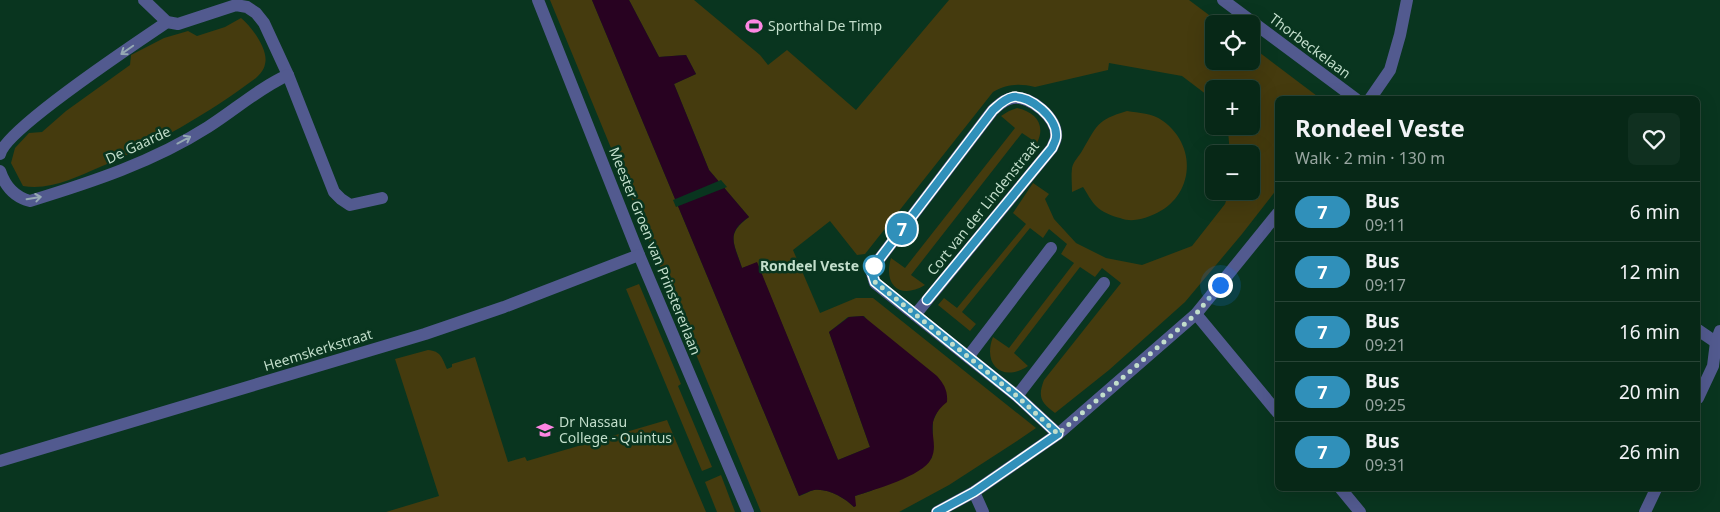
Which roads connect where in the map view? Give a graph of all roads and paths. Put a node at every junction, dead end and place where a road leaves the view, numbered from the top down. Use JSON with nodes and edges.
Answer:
{"nodes":[{"id":1,"x":144,"y":0,"type":"edge"},
{"id":2,"x":538,"y":0,"type":"edge"},
{"id":3,"x":1223,"y":0,"type":"edge"},
{"id":4,"x":1407,"y":0,"type":"edge"},
{"id":5,"x":167,"y":22,"type":"junction"},
{"id":6,"x":288,"y":75,"type":"junction"},
{"id":7,"x":1352,"y":96,"type":"edge"},
{"id":8,"x":1372,"y":96,"type":"edge"},
{"id":9,"x":0,"y":154,"type":"edge"},
{"id":10,"x":0,"y":171,"type":"edge"},
{"id":11,"x":382,"y":198,"type":"dead end"},
{"id":12,"x":1275,"y":217,"type":"edge"},
{"id":13,"x":1051,"y":248,"type":"dead end"},
{"id":14,"x":639,"y":255,"type":"junction"},
{"id":15,"x":1104,"y":283,"type":"dead end"},
{"id":16,"x":1196,"y":314,"type":"junction"},
{"id":17,"x":915,"y":315,"type":"junction"},
{"id":18,"x":1700,"y":331,"type":"edge"},
{"id":19,"x":1719,"y":339,"type":"edge"},
{"id":20,"x":968,"y":357,"type":"junction"},
{"id":21,"x":1700,"y":393,"type":"edge"},
{"id":22,"x":1017,"y":396,"type":"junction"},
{"id":23,"x":1275,"y":409,"type":"edge"},
{"id":24,"x":1058,"y":434,"type":"junction"},
{"id":25,"x":0,"y":461,"type":"edge"},
{"id":26,"x":1343,"y":491,"type":"edge"},
{"id":27,"x":1655,"y":491,"type":"edge"},
{"id":28,"x":974,"y":492,"type":"junction"},
{"id":29,"x":748,"y":512,"type":"edge"},
{"id":30,"x":937,"y":512,"type":"edge"},
{"id":31,"x":984,"y":512,"type":"edge"},
{"id":32,"x":1360,"y":512,"type":"edge"},
{"id":33,"x":1645,"y":512,"type":"edge"}],
"edges":[{"from":1,"to":5,"type":"street"},
{"from":2,"to":14,"type":"street","name":"Meester Groen van Prinstererlaan"},
{"from":3,"to":7,"type":"street","name":"Thorbeckelaan"},
{"from":4,"to":8,"type":"street"},
{"from":5,"to":6,"type":"street"},
{"from":5,"to":9,"type":"street","one_way":true},
{"from":10,"to":6,"type":"street","name":"De Gaarde","one_way":true},
{"from":6,"to":11,"type":"street"},
{"from":12,"to":16,"type":"street"},
{"from":13,"to":20,"type":"street"},
{"from":14,"to":25,"type":"street","name":"Heemskerkstraat"},
{"from":14,"to":29,"type":"street","name":"Meester Groen van Prinstererlaan"},
{"from":15,"to":22,"type":"street"},
{"from":16,"to":23,"type":"street"},
{"from":16,"to":24,"type":"street"},
{"from":17,"to":17,"type":"street","name":"Cort van der Lindenstraat"},
{"from":17,"to":20,"type":"street","name":"Cort van der Lindenstraat"},
{"from":18,"to":19,"type":"street"},
{"from":19,"to":21,"type":"street"},
{"from":20,"to":22,"type":"street","name":"Cort van der Lindenstraat"},
{"from":22,"to":24,"type":"street","name":"Cort van der Lindenstraat"},
{"from":24,"to":28,"type":"street"},
{"from":26,"to":32,"type":"street"},
{"from":27,"to":33,"type":"street"},
{"from":28,"to":30,"type":"street"},
{"from":28,"to":31,"type":"street"}]}
